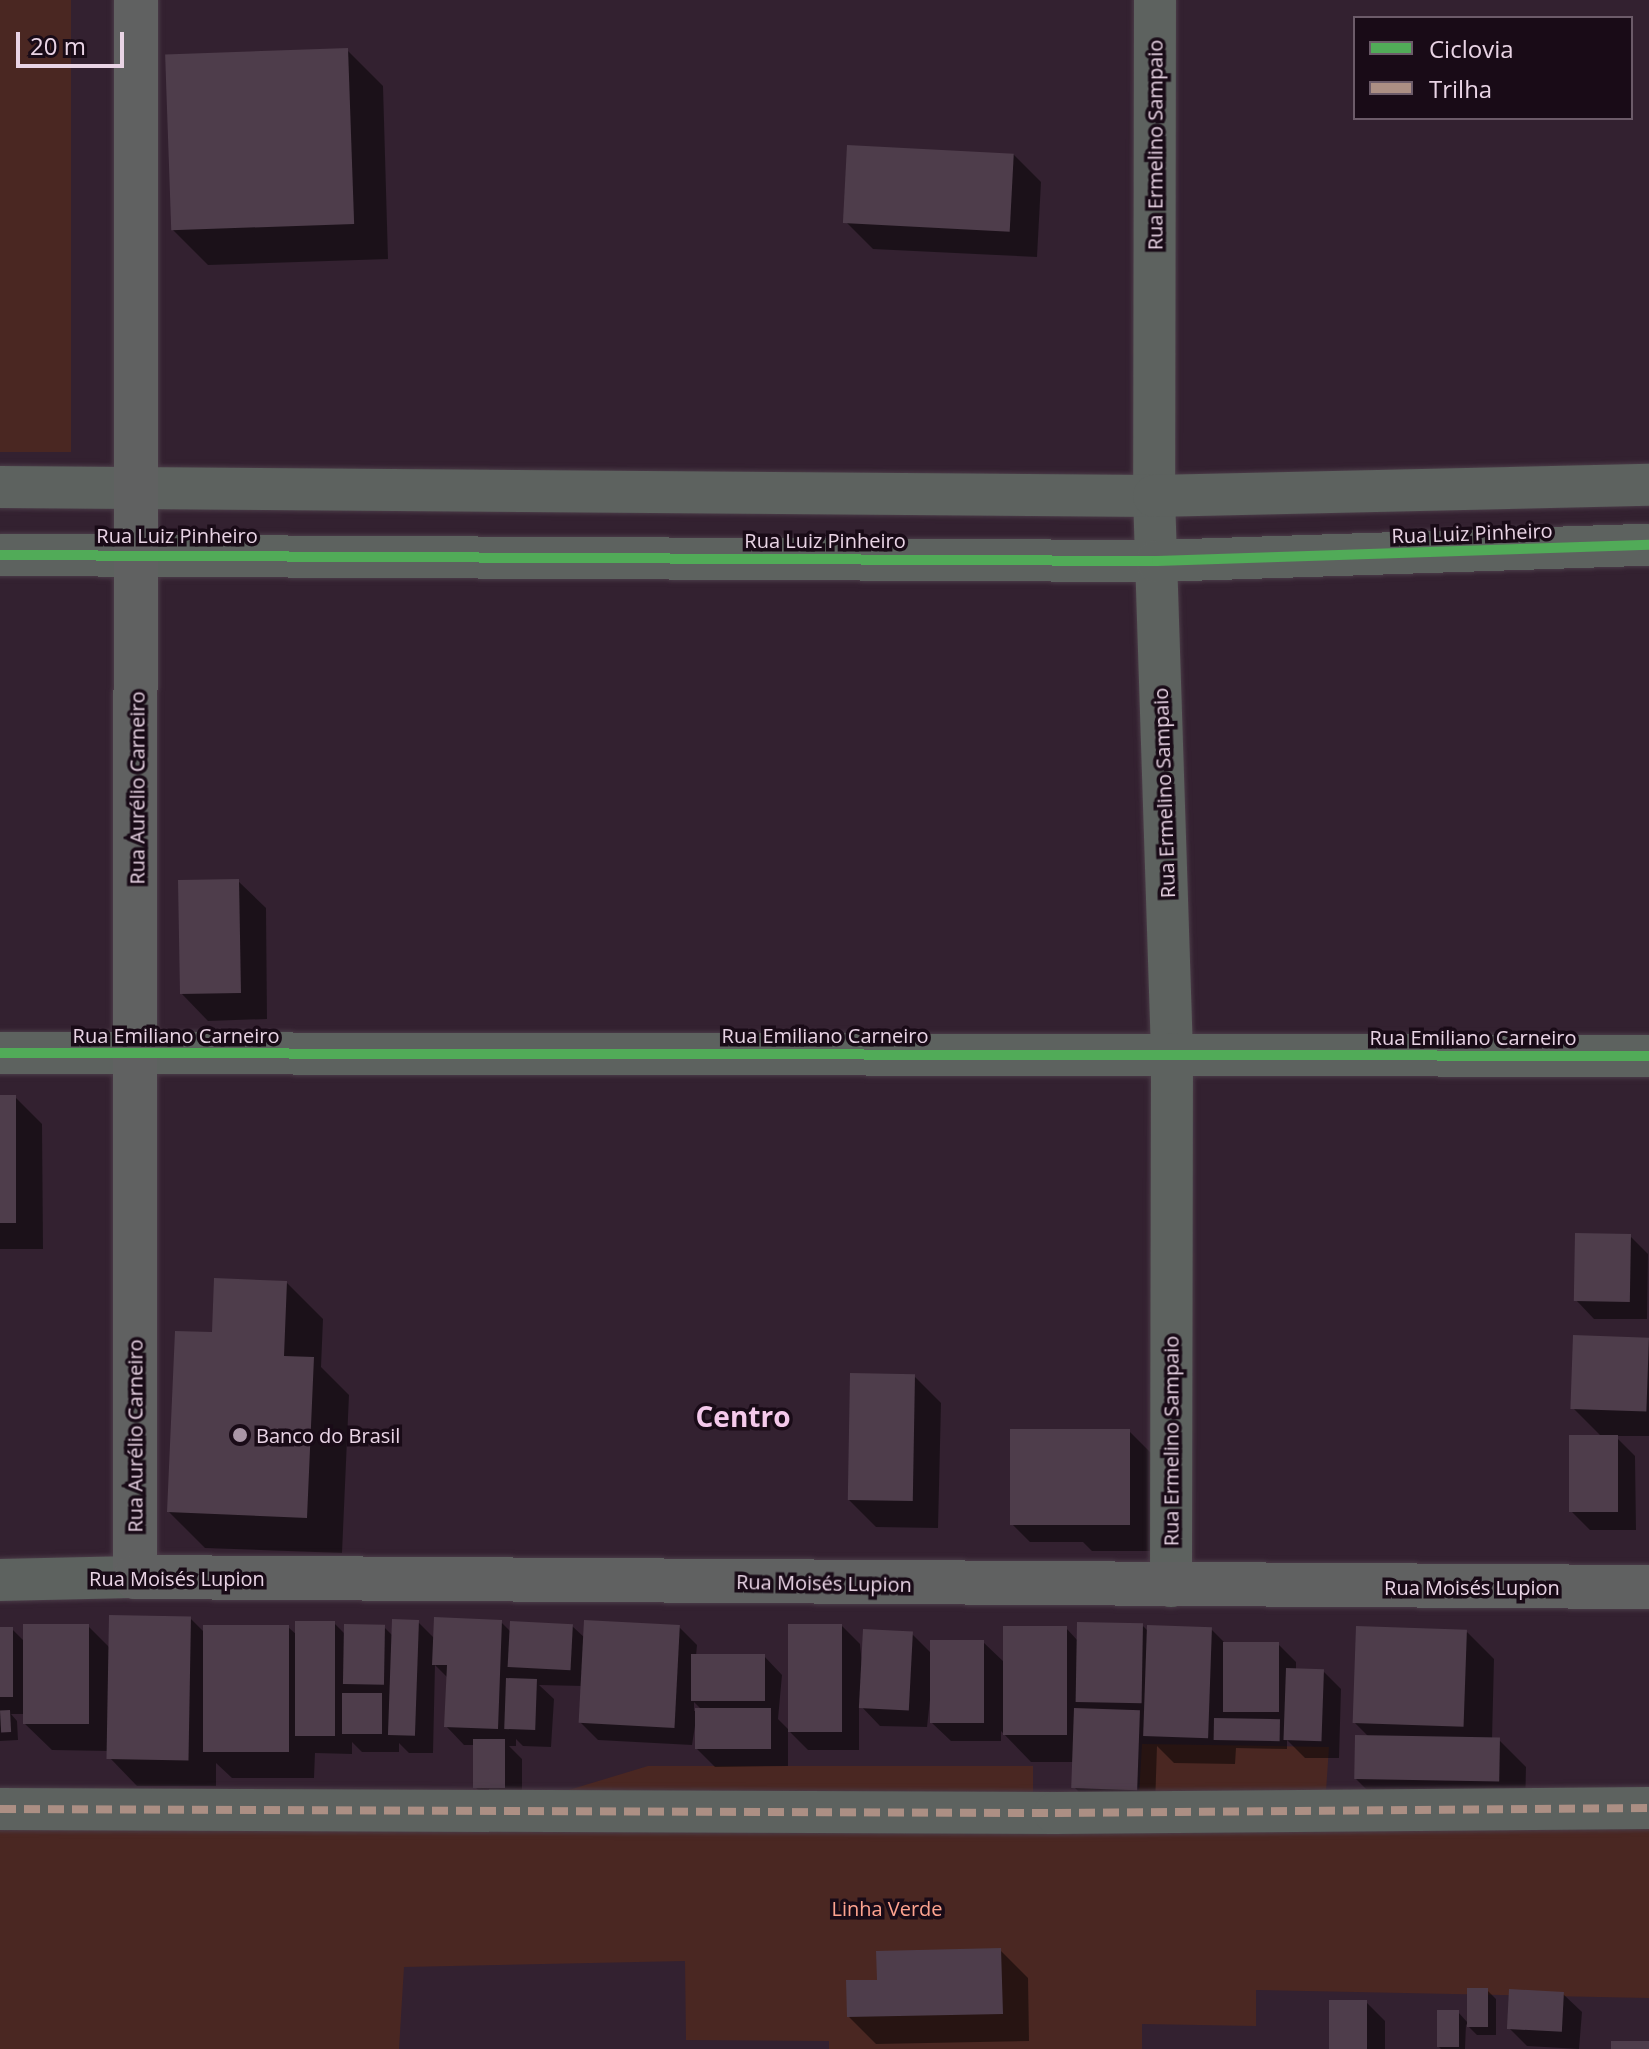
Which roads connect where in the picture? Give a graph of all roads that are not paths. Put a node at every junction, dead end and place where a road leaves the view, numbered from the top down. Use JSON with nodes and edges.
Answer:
{"nodes":[{"id":1,"x":136,"y":0,"type":"edge"},
{"id":2,"x":1155,"y":0,"type":"edge"},
{"id":3,"x":1649,"y":485,"type":"edge"},
{"id":4,"x":133,"y":486,"type":"junction"},
{"id":5,"x":0,"y":487,"type":"edge"},
{"id":6,"x":1154,"y":496,"type":"junction"},
{"id":7,"x":1649,"y":545,"type":"edge"},
{"id":8,"x":138,"y":552,"type":"junction"},
{"id":9,"x":0,"y":555,"type":"edge"},
{"id":10,"x":1157,"y":561,"type":"junction"},
{"id":11,"x":136,"y":1052,"type":"junction"},
{"id":12,"x":0,"y":1053,"type":"edge"},
{"id":13,"x":1172,"y":1054,"type":"junction"},
{"id":14,"x":1649,"y":1056,"type":"edge"},
{"id":15,"x":135,"y":1577,"type":"junction"},
{"id":16,"x":0,"y":1580,"type":"edge"},
{"id":17,"x":1171,"y":1586,"type":"junction"},
{"id":18,"x":1649,"y":1587,"type":"edge"},
{"id":19,"x":1649,"y":1808,"type":"edge"},
{"id":20,"x":0,"y":1809,"type":"edge"}],
"edges":[{"from":1,"to":4,"type":"main road","name":"Rua Aurélio Carneiro"},
{"from":2,"to":6,"type":"street","name":"Rua Ermelino Sampaio"},
{"from":3,"to":6,"type":"street"},
{"from":4,"to":5,"type":"street"},
{"from":4,"to":6,"type":"street"},
{"from":4,"to":8,"type":"main road","name":"Rua Aurélio Carneiro"},
{"from":6,"to":10,"type":"street","name":"Rua Ermelino Sampaio"},
{"from":7,"to":10,"type":"street","name":"Rua Luiz Pinheiro"},
{"from":8,"to":9,"type":"street","name":"Rua Luiz Pinheiro"},
{"from":8,"to":10,"type":"street","name":"Rua Luiz Pinheiro"},
{"from":8,"to":11,"type":"main road","name":"Rua Aurélio Carneiro"},
{"from":10,"to":13,"type":"street","name":"Rua Ermelino Sampaio"},
{"from":11,"to":12,"type":"street","name":"Rua Emiliano Carneiro"},
{"from":11,"to":13,"type":"street","name":"Rua Emiliano Carneiro"},
{"from":11,"to":15,"type":"main road","name":"Rua Aurélio Carneiro"},
{"from":13,"to":14,"type":"street","name":"Rua Emiliano Carneiro"},
{"from":13,"to":17,"type":"street","name":"Rua Ermelino Sampaio"},
{"from":15,"to":16,"type":"street","name":"Rua Moisés Lupion"},
{"from":15,"to":17,"type":"main road","name":"Rua Moisés Lupion"},
{"from":17,"to":18,"type":"main road","name":"Rua Moisés Lupion"},
{"from":19,"to":20,"type":"street"}]}
